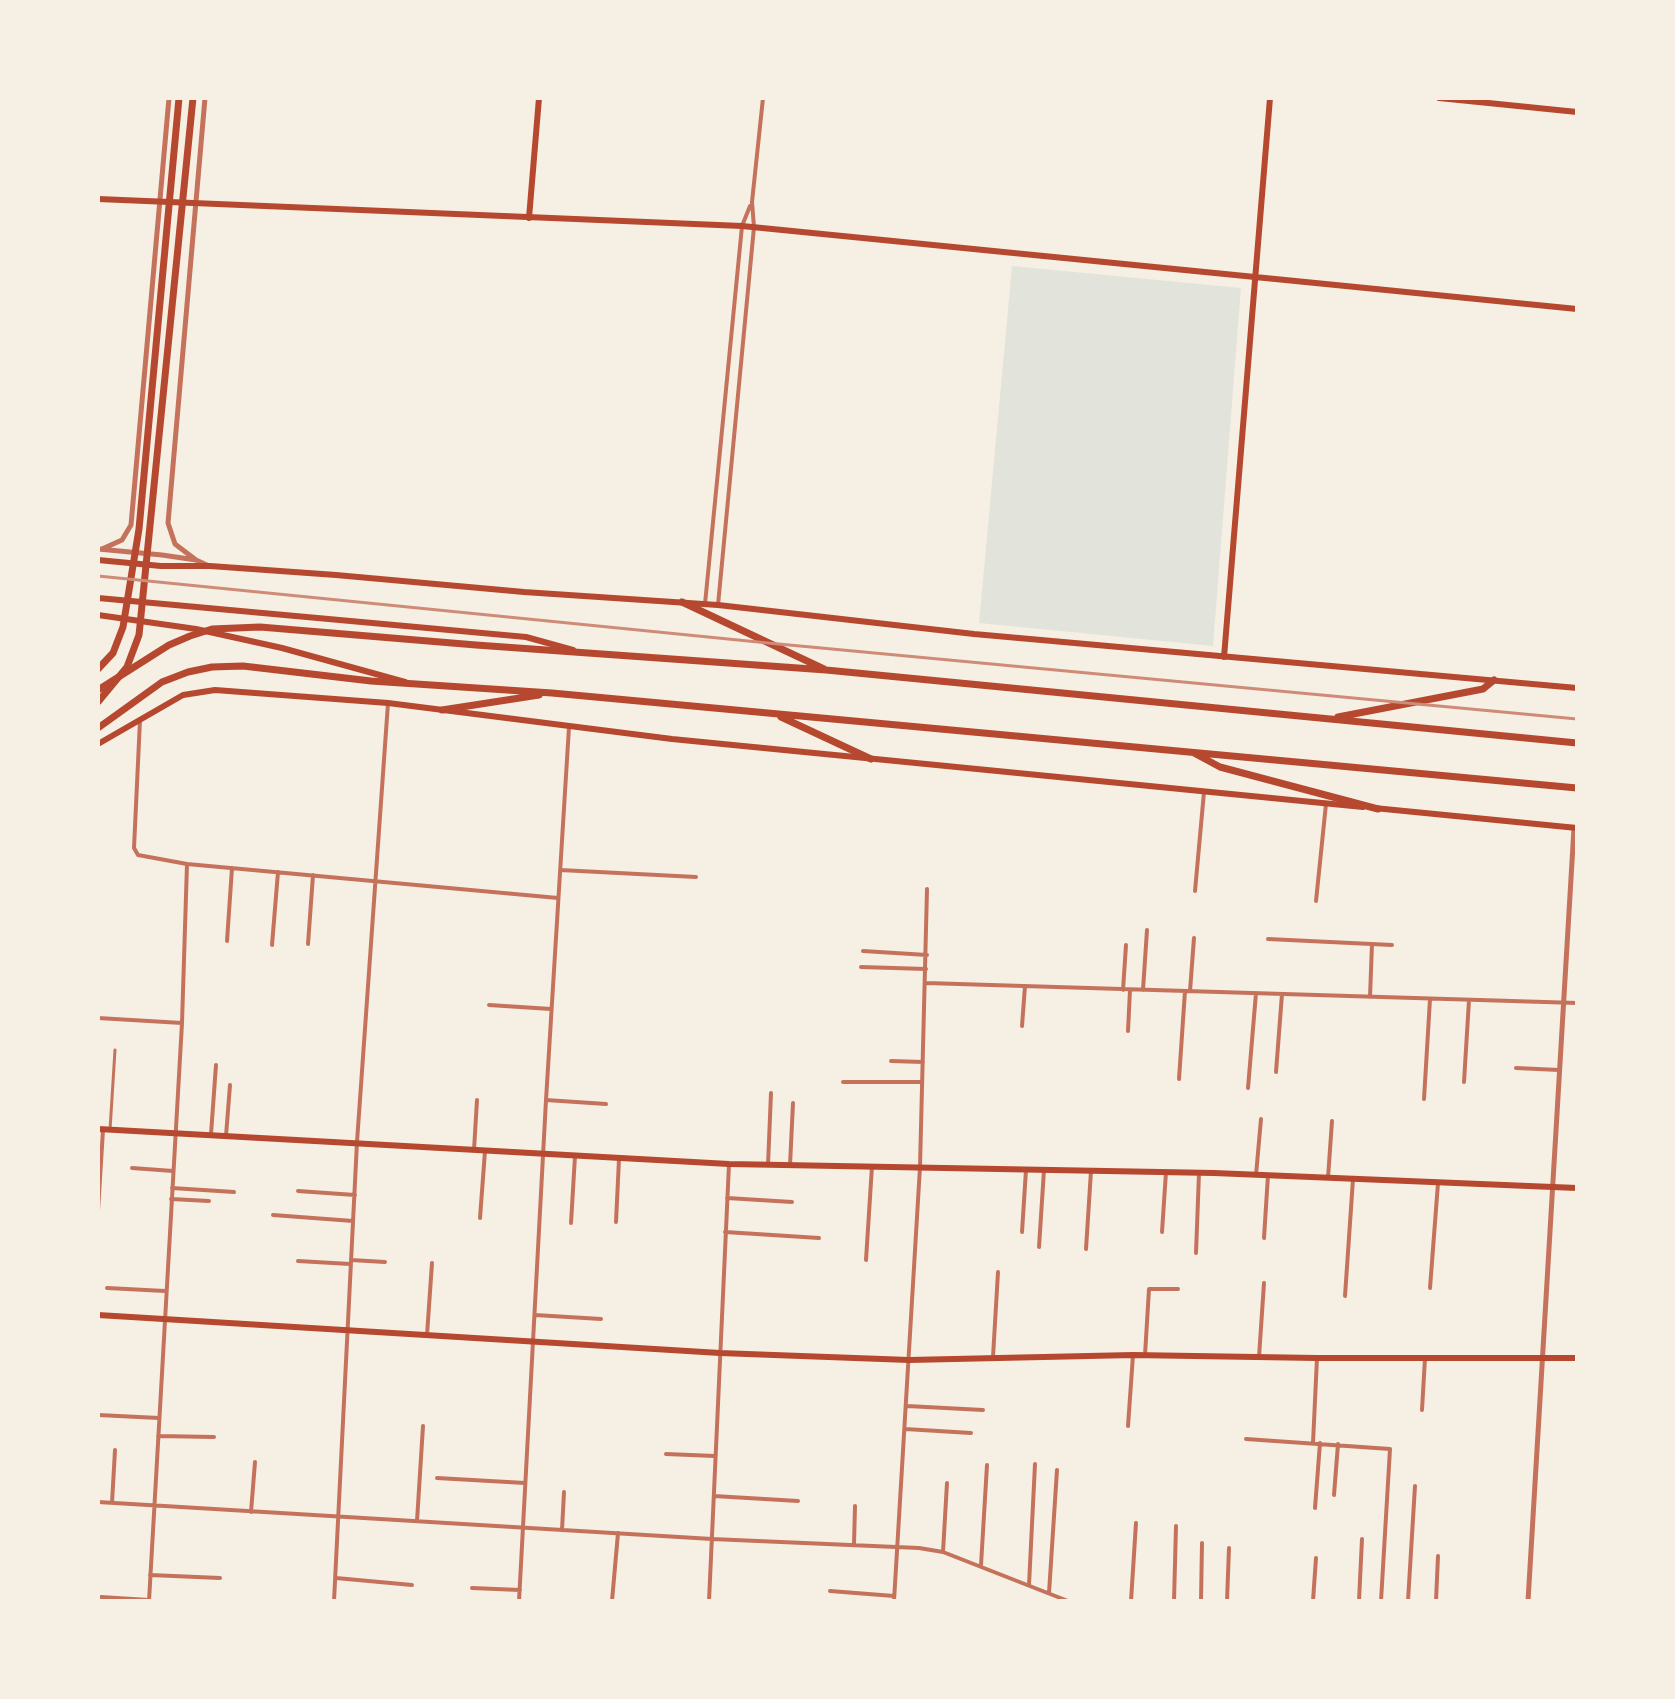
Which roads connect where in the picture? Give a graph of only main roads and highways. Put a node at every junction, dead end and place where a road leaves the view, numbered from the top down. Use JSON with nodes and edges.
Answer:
{"nodes":[{"id":1,"x":179,"y":98,"type":"edge"},
{"id":2,"x":193,"y":98,"type":"edge"},
{"id":3,"x":539,"y":98,"type":"edge"},
{"id":4,"x":1270,"y":98,"type":"edge"},
{"id":5,"x":1439,"y":98,"type":"edge"},
{"id":6,"x":1577,"y":112,"type":"edge"},
{"id":7,"x":98,"y":199,"type":"edge"},
{"id":8,"x":529,"y":218,"type":"junction"},
{"id":9,"x":1253,"y":277,"type":"junction"},
{"id":10,"x":1577,"y":309,"type":"edge"},
{"id":11,"x":98,"y":560,"type":"edge"},
{"id":12,"x":98,"y":598,"type":"edge"},
{"id":13,"x":682,"y":602,"type":"junction"},
{"id":14,"x":98,"y":615,"type":"edge"},
{"id":15,"x":573,"y":650,"type":"junction"},
{"id":16,"x":1224,"y":657,"type":"junction"},
{"id":17,"x":98,"y":669,"type":"edge"},
{"id":18,"x":826,"y":670,"type":"junction"},
{"id":19,"x":1494,"y":680,"type":"junction"},
{"id":20,"x":412,"y":684,"type":"junction"},
{"id":21,"x":1577,"y":688,"type":"edge"},
{"id":22,"x":98,"y":690,"type":"edge"},
{"id":23,"x":552,"y":693,"type":"junction"},
{"id":24,"x":98,"y":702,"type":"edge"},
{"id":25,"x":442,"y":710,"type":"junction"},
{"id":26,"x":776,"y":714,"type":"junction"},
{"id":27,"x":1324,"y":719,"type":"junction"},
{"id":28,"x":98,"y":728,"type":"edge"},
{"id":29,"x":1577,"y":743,"type":"edge"},
{"id":30,"x":98,"y":744,"type":"edge"},
{"id":31,"x":1192,"y":752,"type":"junction"},
{"id":32,"x":871,"y":759,"type":"junction"},
{"id":33,"x":1577,"y":788,"type":"edge"},
{"id":34,"x":1378,"y":809,"type":"junction"},
{"id":35,"x":1576,"y":828,"type":"edge"},
{"id":36,"x":104,"y":1129,"type":"edge"},
{"id":37,"x":1577,"y":1188,"type":"edge"},
{"id":38,"x":98,"y":1315,"type":"edge"},
{"id":39,"x":1577,"y":1358,"type":"edge"}],
"edges":[{"from":1,"to":17,"type":"main road"},
{"from":2,"to":24,"type":"main road"},
{"from":3,"to":8,"type":"main road"},
{"from":4,"to":9,"type":"main road"},
{"from":5,"to":6,"type":"main road"},
{"from":7,"to":8,"type":"main road"},
{"from":8,"to":9,"type":"main road"},
{"from":9,"to":10,"type":"main road"},
{"from":9,"to":16,"type":"main road"},
{"from":11,"to":13,"type":"main road"},
{"from":12,"to":15,"type":"main road"},
{"from":13,"to":16,"type":"main road"},
{"from":13,"to":18,"type":"main road"},
{"from":14,"to":20,"type":"main road"},
{"from":15,"to":18,"type":"main road"},
{"from":15,"to":22,"type":"main road"},
{"from":16,"to":19,"type":"main road"},
{"from":18,"to":27,"type":"main road"},
{"from":19,"to":21,"type":"main road"},
{"from":19,"to":27,"type":"main road"},
{"from":20,"to":23,"type":"main road"},
{"from":20,"to":28,"type":"main road"},
{"from":23,"to":25,"type":"main road"},
{"from":23,"to":26,"type":"main road"},
{"from":25,"to":30,"type":"main road"},
{"from":25,"to":32,"type":"main road"},
{"from":26,"to":31,"type":"main road"},
{"from":26,"to":32,"type":"main road"},
{"from":27,"to":29,"type":"main road"},
{"from":31,"to":33,"type":"main road"},
{"from":31,"to":34,"type":"main road"},
{"from":32,"to":34,"type":"main road"},
{"from":34,"to":35,"type":"main road"},
{"from":36,"to":37,"type":"main road"},
{"from":38,"to":39,"type":"main road"}]}
